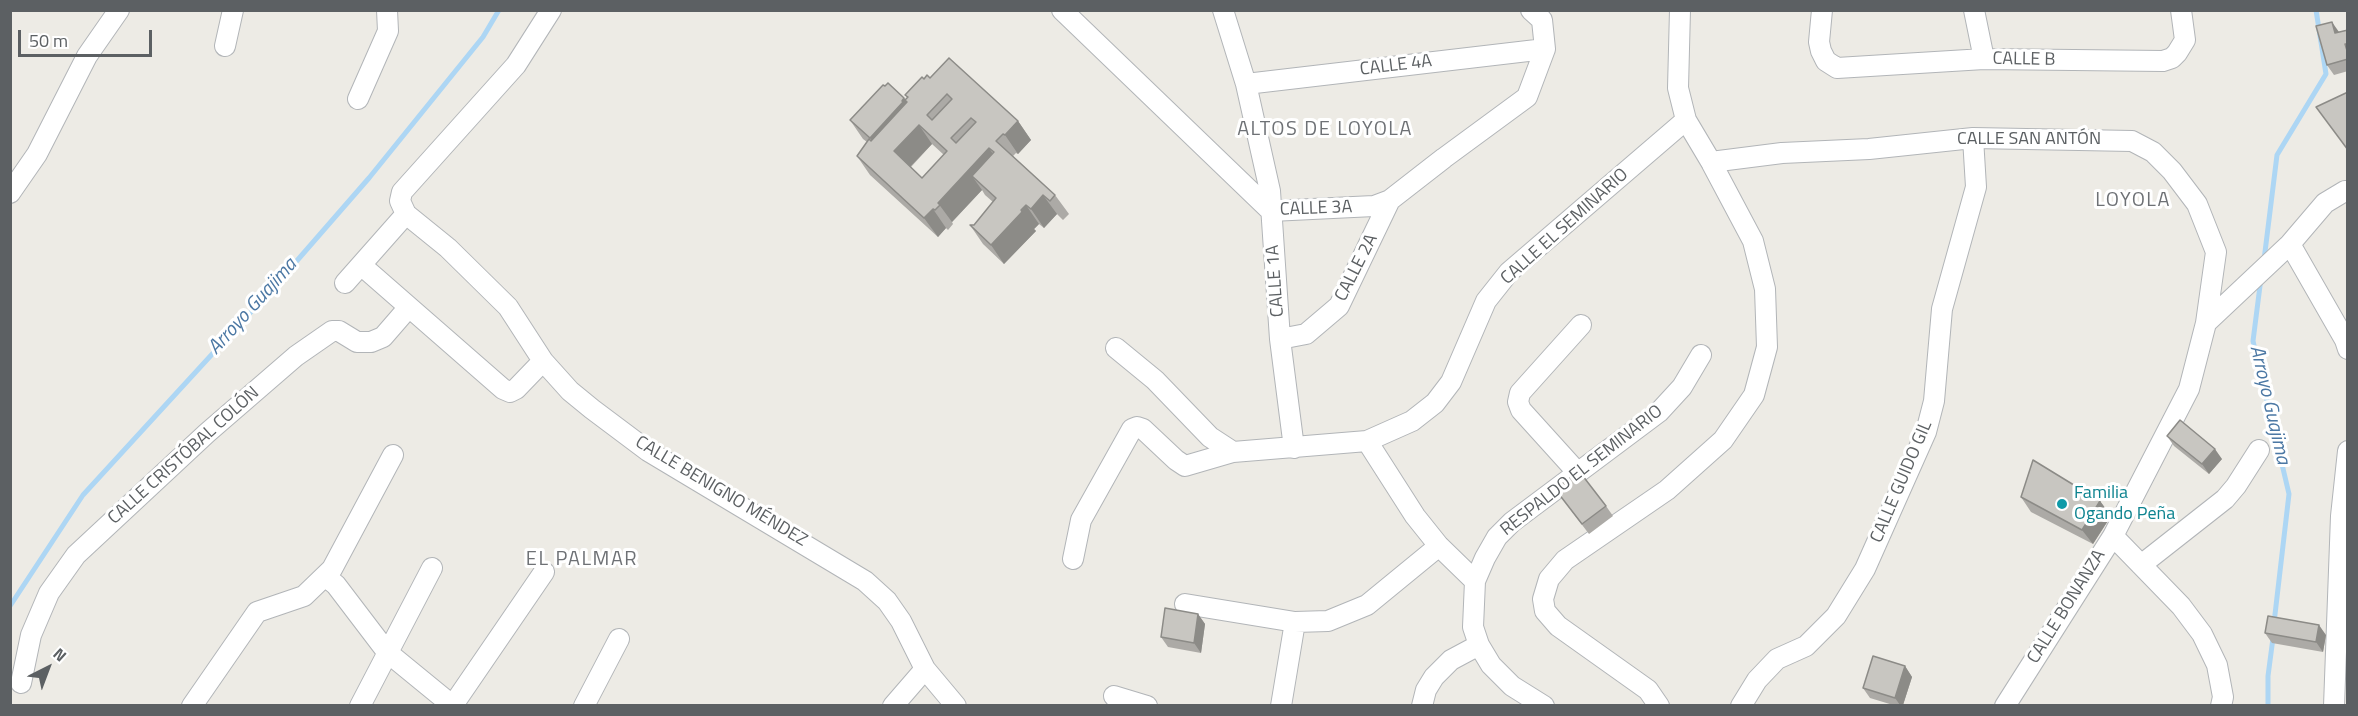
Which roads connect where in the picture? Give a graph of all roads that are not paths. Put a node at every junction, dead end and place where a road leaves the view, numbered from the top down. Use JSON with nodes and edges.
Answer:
{"nodes":[{"id":1,"x":119,"y":10,"type":"edge"},
{"id":2,"x":233,"y":10,"type":"edge"},
{"id":3,"x":387,"y":10,"type":"edge"},
{"id":4,"x":551,"y":10,"type":"edge"},
{"id":5,"x":1062,"y":10,"type":"edge"},
{"id":6,"x":1223,"y":10,"type":"edge"},
{"id":7,"x":1531,"y":10,"type":"edge"},
{"id":8,"x":1680,"y":10,"type":"edge"},
{"id":9,"x":1822,"y":10,"type":"edge"},
{"id":10,"x":1974,"y":10,"type":"edge"},
{"id":11,"x":2181,"y":10,"type":"edge"},
{"id":12,"x":225,"y":46,"type":"dead end"},
{"id":13,"x":1545,"y":49,"type":"junction"},
{"id":14,"x":1984,"y":59,"type":"junction"},
{"id":15,"x":1246,"y":84,"type":"junction"},
{"id":16,"x":358,"y":99,"type":"dead end"},
{"id":17,"x":1686,"y":120,"type":"junction"},
{"id":18,"x":1972,"y":138,"type":"junction"},
{"id":19,"x":1711,"y":162,"type":"junction"},
{"id":20,"x":2348,"y":191,"type":"edge"},
{"id":21,"x":10,"y":194,"type":"edge"},
{"id":22,"x":1390,"y":200,"type":"junction"},
{"id":23,"x":1271,"y":211,"type":"junction"},
{"id":24,"x":406,"y":214,"type":"junction"},
{"id":25,"x":2290,"y":244,"type":"junction"},
{"id":26,"x":361,"y":265,"type":"junction"},
{"id":27,"x":345,"y":283,"type":"dead end"},
{"id":28,"x":409,"y":307,"type":"junction"},
{"id":29,"x":2206,"y":323,"type":"junction"},
{"id":30,"x":1581,"y":325,"type":"dead end"},
{"id":31,"x":1280,"y":339,"type":"junction"},
{"id":32,"x":1116,"y":348,"type":"dead end"},
{"id":33,"x":2348,"y":349,"type":"edge"},
{"id":34,"x":1701,"y":355,"type":"dead end"},
{"id":35,"x":543,"y":361,"type":"junction"},
{"id":36,"x":1367,"y":441,"type":"junction"},
{"id":37,"x":1294,"y":448,"type":"junction"},
{"id":38,"x":2259,"y":450,"type":"dead end"},
{"id":39,"x":2348,"y":451,"type":"edge"},
{"id":40,"x":1233,"y":452,"type":"junction"},
{"id":41,"x":393,"y":455,"type":"dead end"},
{"id":42,"x":1578,"y":473,"type":"junction"},
{"id":43,"x":2346,"y":482,"type":"edge"},
{"id":44,"x":2112,"y":536,"type":"junction"},
{"id":45,"x":2344,"y":538,"type":"edge"},
{"id":46,"x":1439,"y":546,"type":"junction"},
{"id":47,"x":1073,"y":559,"type":"dead end"},
{"id":48,"x":2141,"y":565,"type":"junction"},
{"id":49,"x":432,"y":568,"type":"dead end"},
{"id":50,"x":544,"y":572,"type":"dead end"},
{"id":51,"x":325,"y":576,"type":"junction"},
{"id":52,"x":1475,"y":581,"type":"junction"},
{"id":53,"x":1185,"y":604,"type":"dead end"},
{"id":54,"x":1295,"y":622,"type":"junction"},
{"id":55,"x":619,"y":639,"type":"dead end"},
{"id":56,"x":1479,"y":645,"type":"junction"},
{"id":57,"x":387,"y":652,"type":"junction"},
{"id":58,"x":925,"y":669,"type":"junction"},
{"id":59,"x":21,"y":682,"type":"dead end"},
{"id":60,"x":2342,"y":682,"type":"edge"},
{"id":61,"x":1114,"y":696,"type":"dead end"},
{"id":62,"x":192,"y":705,"type":"edge"},
{"id":63,"x":360,"y":705,"type":"edge"},
{"id":64,"x":453,"y":705,"type":"edge"},
{"id":65,"x":584,"y":705,"type":"edge"},
{"id":66,"x":893,"y":705,"type":"edge"},
{"id":67,"x":956,"y":705,"type":"edge"},
{"id":68,"x":1147,"y":705,"type":"edge"},
{"id":69,"x":1281,"y":705,"type":"edge"},
{"id":70,"x":1422,"y":705,"type":"edge"},
{"id":71,"x":1544,"y":705,"type":"edge"},
{"id":72,"x":1659,"y":705,"type":"edge"},
{"id":73,"x":1741,"y":705,"type":"edge"},
{"id":74,"x":2005,"y":705,"type":"edge"},
{"id":75,"x":2221,"y":705,"type":"edge"},
{"id":76,"x":2334,"y":705,"type":"edge"}],
"edges":[{"from":1,"to":21,"type":"street"},
{"from":2,"to":12,"type":"street"},
{"from":3,"to":16,"type":"street"},
{"from":4,"to":24,"type":"street"},
{"from":5,"to":23,"type":"street","name":"CALLE 3A"},
{"from":6,"to":15,"type":"street","name":"CALLE 1A"},
{"from":7,"to":13,"type":"street"},
{"from":8,"to":17,"type":"street"},
{"from":9,"to":14,"type":"street","name":"CALLE B"},
{"from":10,"to":14,"type":"street"},
{"from":11,"to":14,"type":"street","name":"CALLE B"},
{"from":13,"to":15,"type":"street","name":"CALLE 4A"},
{"from":13,"to":22,"type":"street","name":"CALLE 3A"},
{"from":15,"to":23,"type":"street","name":"CALLE 1A"},
{"from":17,"to":19,"type":"street"},
{"from":17,"to":36,"type":"street","name":"CALLE EL SEMINARIO"},
{"from":18,"to":19,"type":"street","name":"CALLE SAN ANTÓN"},
{"from":18,"to":29,"type":"street","name":"CALLE SAN ANTÓN"},
{"from":18,"to":73,"type":"street","name":"CALLE GUIDO GIL"},
{"from":19,"to":72,"type":"street"},
{"from":20,"to":25,"type":"street"},
{"from":22,"to":23,"type":"street","name":"CALLE 3A"},
{"from":22,"to":31,"type":"street","name":"CALLE 2A"},
{"from":23,"to":31,"type":"street","name":"CALLE 1A"},
{"from":24,"to":26,"type":"street"},
{"from":24,"to":35,"type":"street","name":"CALLE BENIGNO MÉNDEZ"},
{"from":25,"to":29,"type":"street"},
{"from":25,"to":33,"type":"street"},
{"from":26,"to":27,"type":"street"},
{"from":26,"to":28,"type":"street"},
{"from":28,"to":35,"type":"street"},
{"from":28,"to":59,"type":"street","name":"CALLE CRISTÓBAL COLÓN"},
{"from":29,"to":44,"type":"street","name":"CALLE BONANZA"},
{"from":30,"to":42,"type":"street"},
{"from":31,"to":37,"type":"street","name":"CALLE 1A"},
{"from":32,"to":40,"type":"street"},
{"from":34,"to":42,"type":"street","name":"RESPALDO EL SEMINARIO"},
{"from":35,"to":58,"type":"street","name":"CALLE BENIGNO MÉNDEZ"},
{"from":36,"to":37,"type":"street","name":"CALLE EL SEMINARIO"},
{"from":36,"to":46,"type":"street"},
{"from":37,"to":40,"type":"street","name":"CALLE EL SEMINARIO"},
{"from":38,"to":48,"type":"street"},
{"from":39,"to":43,"type":"street"},
{"from":40,"to":47,"type":"street","name":"CALLE EL SEMINARIO"},
{"from":41,"to":51,"type":"street"},
{"from":42,"to":52,"type":"street","name":"RESPALDO EL SEMINARIO"},
{"from":43,"to":45,"type":"street"},
{"from":44,"to":48,"type":"street"},
{"from":44,"to":74,"type":"street","name":"CALLE BONANZA"},
{"from":45,"to":60,"type":"street"},
{"from":46,"to":52,"type":"street"},
{"from":46,"to":54,"type":"street"},
{"from":48,"to":75,"type":"street"},
{"from":49,"to":57,"type":"street"},
{"from":50,"to":64,"type":"street"},
{"from":51,"to":57,"type":"street"},
{"from":51,"to":62,"type":"street"},
{"from":52,"to":56,"type":"street","name":"RESPALDO EL SEMINARIO"},
{"from":53,"to":54,"type":"street"},
{"from":54,"to":69,"type":"street"},
{"from":55,"to":65,"type":"street"},
{"from":56,"to":70,"type":"street"},
{"from":56,"to":71,"type":"street","name":"RESPALDO EL SEMINARIO"},
{"from":57,"to":63,"type":"street"},
{"from":57,"to":64,"type":"street"},
{"from":58,"to":66,"type":"street"},
{"from":58,"to":67,"type":"street","name":"CALLE BENIGNO MÉNDEZ"},
{"from":60,"to":76,"type":"street"},
{"from":61,"to":68,"type":"street"}]}
